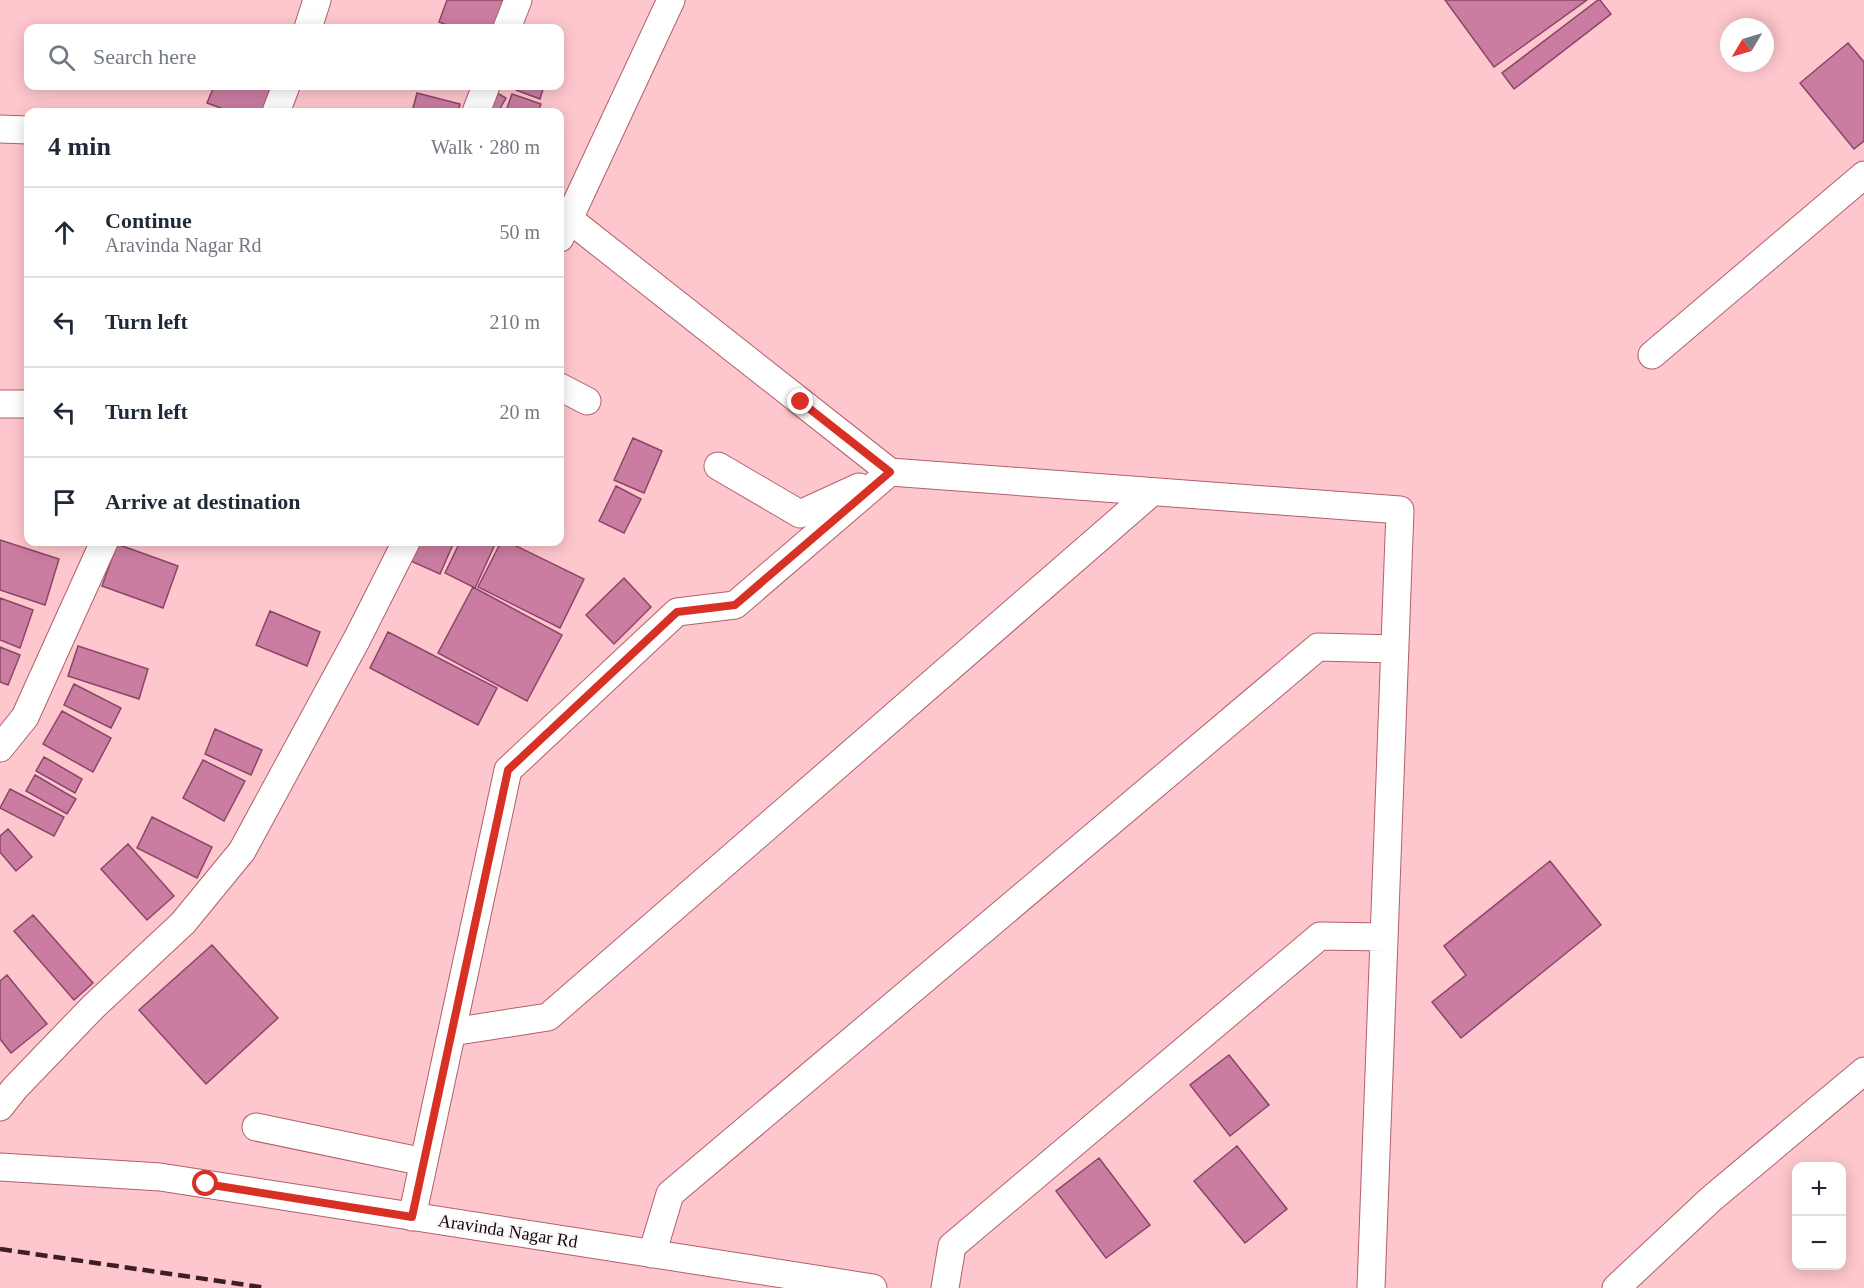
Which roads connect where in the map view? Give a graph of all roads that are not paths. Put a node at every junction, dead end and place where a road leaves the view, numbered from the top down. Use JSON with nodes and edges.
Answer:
{"nodes":[{"id":1,"x":317,"y":0,"type":"edge"},
{"id":2,"x":518,"y":0,"type":"edge"},
{"id":3,"x":671,"y":0,"type":"edge"},
{"id":4,"x":309,"y":24,"type":"edge"},
{"id":5,"x":509,"y":24,"type":"edge"},
{"id":6,"x":284,"y":90,"type":"edge"},
{"id":7,"x":484,"y":90,"type":"edge"},
{"id":8,"x":278,"y":108,"type":"edge"},
{"id":9,"x":478,"y":108,"type":"edge"},
{"id":10,"x":0,"y":129,"type":"edge"},
{"id":11,"x":24,"y":130,"type":"edge"},
{"id":12,"x":1864,"y":175,"type":"edge"},
{"id":13,"x":564,"y":229,"type":"edge"},
{"id":14,"x":1652,"y":355,"type":"dead end"},
{"id":15,"x":564,"y":389,"type":"edge"},
{"id":16,"x":587,"y":401,"type":"dead end"},
{"id":17,"x":0,"y":404,"type":"edge"},
{"id":18,"x":24,"y":404,"type":"edge"},
{"id":19,"x":718,"y":466,"type":"dead end"},
{"id":20,"x":890,"y":472,"type":"junction"},
{"id":21,"x":1152,"y":492,"type":"junction"},
{"id":22,"x":102,"y":546,"type":"edge"},
{"id":23,"x":404,"y":546,"type":"edge"},
{"id":24,"x":1395,"y":649,"type":"junction"},
{"id":25,"x":0,"y":748,"type":"edge"},
{"id":26,"x":1384,"y":937,"type":"junction"},
{"id":27,"x":452,"y":1032,"type":"junction"},
{"id":28,"x":1864,"y":1071,"type":"edge"},
{"id":29,"x":0,"y":1107,"type":"edge"},
{"id":30,"x":256,"y":1126,"type":"dead end"},
{"id":31,"x":424,"y":1162,"type":"junction"},
{"id":32,"x":0,"y":1167,"type":"edge"},
{"id":33,"x":412,"y":1217,"type":"junction"},
{"id":34,"x":651,"y":1254,"type":"junction"},
{"id":35,"x":873,"y":1288,"type":"edge"},
{"id":36,"x":945,"y":1288,"type":"edge"},
{"id":37,"x":1371,"y":1288,"type":"edge"},
{"id":38,"x":1616,"y":1288,"type":"edge"}],
"edges":[{"from":1,"to":4,"type":"street"},
{"from":2,"to":5,"type":"street"},
{"from":3,"to":13,"type":"street"},
{"from":6,"to":8,"type":"street"},
{"from":7,"to":9,"type":"street"},
{"from":10,"to":11,"type":"street"},
{"from":12,"to":14,"type":"street"},
{"from":13,"to":20,"type":"street"},
{"from":15,"to":16,"type":"street"},
{"from":17,"to":18,"type":"street"},
{"from":19,"to":20,"type":"street"},
{"from":20,"to":21,"type":"street"},
{"from":20,"to":27,"type":"street"},
{"from":21,"to":24,"type":"street"},
{"from":21,"to":27,"type":"street"},
{"from":22,"to":25,"type":"street"},
{"from":23,"to":29,"type":"street"},
{"from":24,"to":26,"type":"street"},
{"from":24,"to":34,"type":"street"},
{"from":26,"to":36,"type":"street"},
{"from":26,"to":37,"type":"street"},
{"from":27,"to":31,"type":"street"},
{"from":28,"to":38,"type":"street"},
{"from":30,"to":31,"type":"street"},
{"from":31,"to":33,"type":"street"},
{"from":32,"to":33,"type":"street","name":"Aravinda Nagar Rd"},
{"from":33,"to":34,"type":"street","name":"Aravinda Nagar Rd"},
{"from":34,"to":35,"type":"street","name":"Aravinda Nagar Rd"}]}
